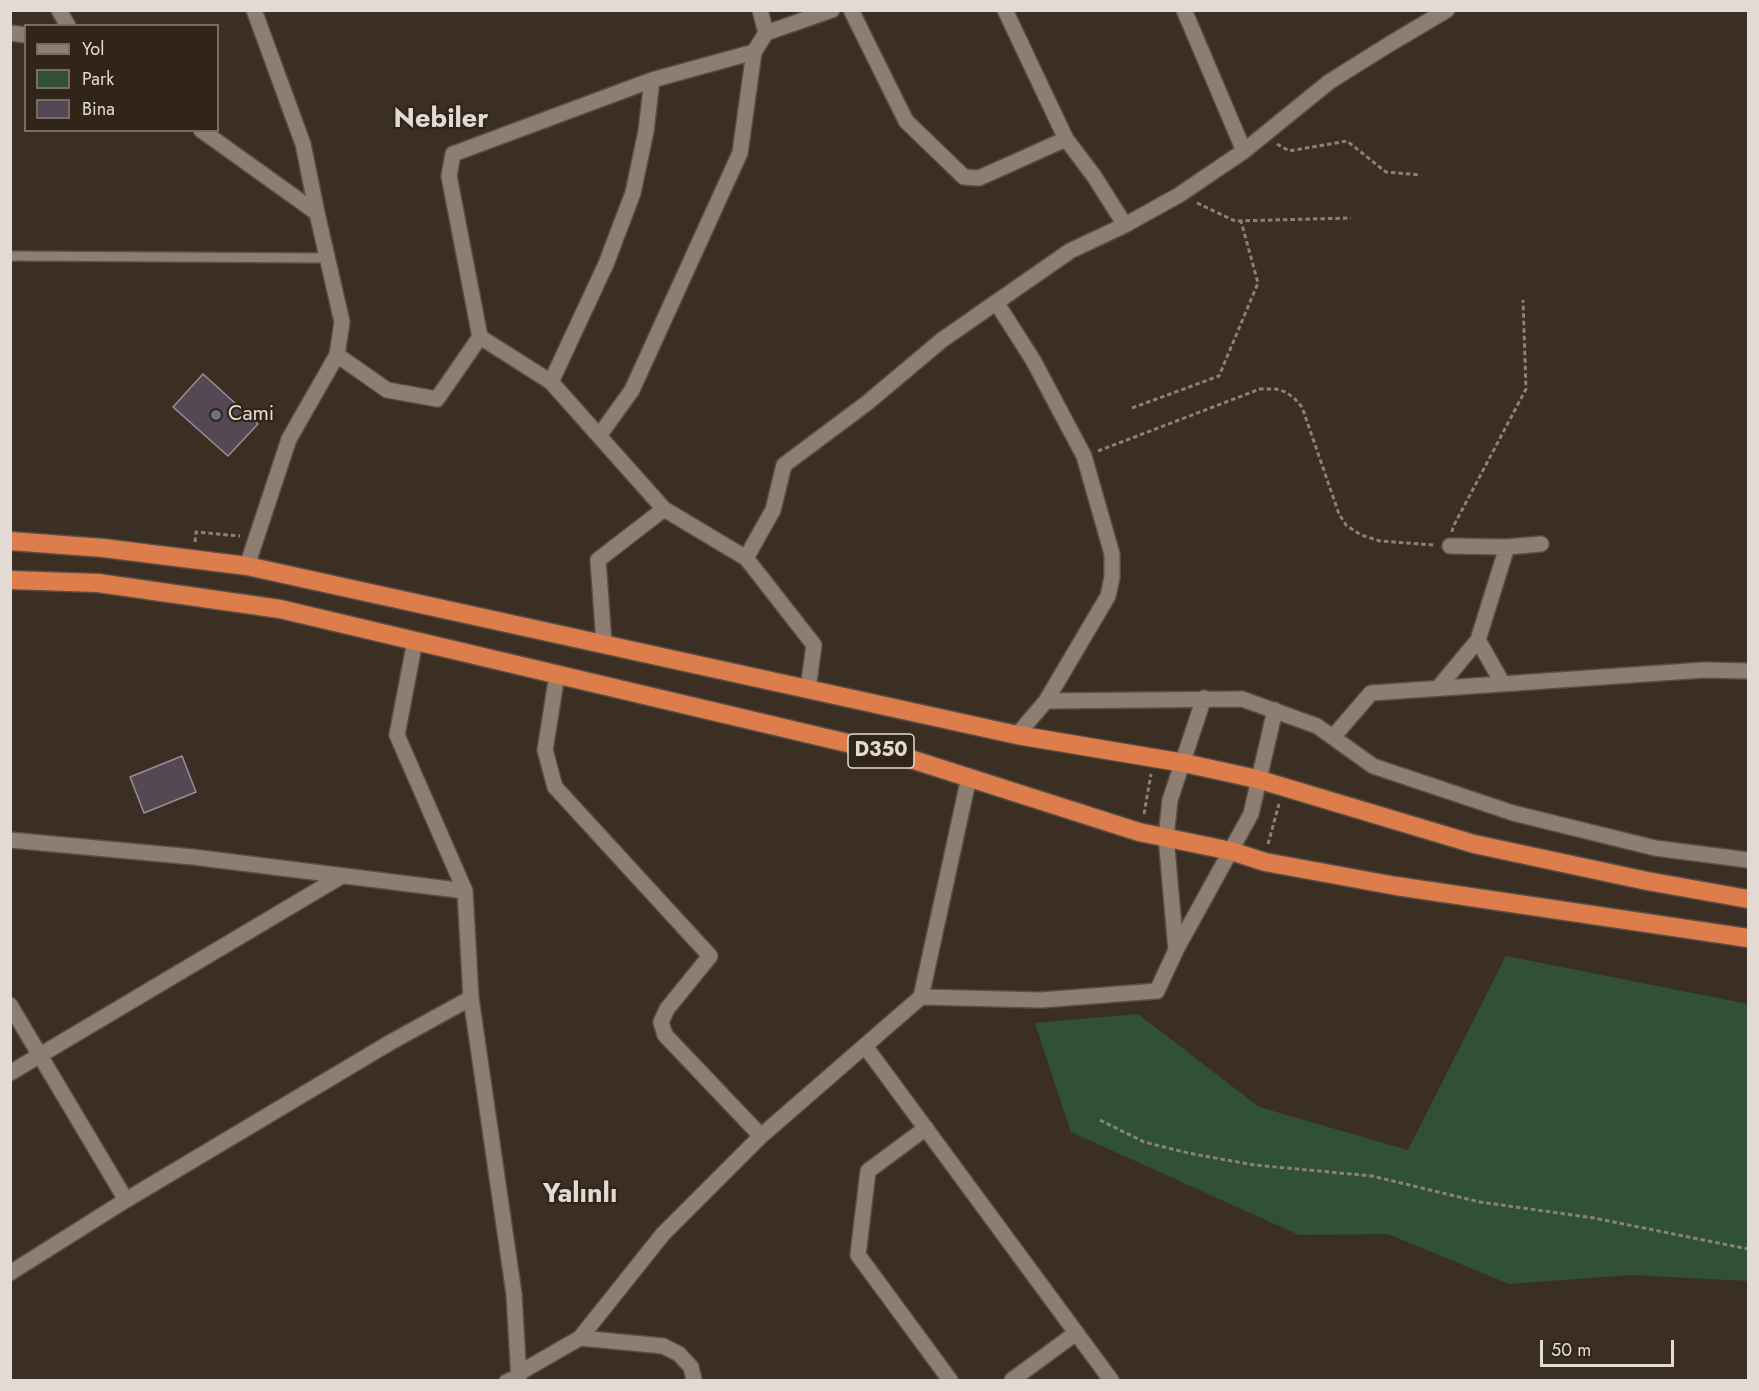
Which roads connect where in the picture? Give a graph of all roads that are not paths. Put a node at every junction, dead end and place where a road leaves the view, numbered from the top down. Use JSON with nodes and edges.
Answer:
{"nodes":[{"id":1,"x":59,"y":10,"type":"edge"},
{"id":2,"x":254,"y":10,"type":"edge"},
{"id":3,"x":760,"y":10,"type":"edge"},
{"id":4,"x":832,"y":10,"type":"edge"},
{"id":5,"x":851,"y":10,"type":"edge"},
{"id":6,"x":1005,"y":10,"type":"edge"},
{"id":7,"x":1184,"y":10,"type":"edge"},
{"id":8,"x":1447,"y":10,"type":"edge"},
{"id":9,"x":67,"y":24,"type":"edge"},
{"id":10,"x":765,"y":33,"type":"junction"},
{"id":11,"x":754,"y":52,"type":"junction"},
{"id":12,"x":652,"y":80,"type":"junction"},
{"id":13,"x":204,"y":132,"type":"edge"},
{"id":14,"x":1066,"y":139,"type":"junction"},
{"id":15,"x":1244,"y":151,"type":"junction"},
{"id":16,"x":317,"y":213,"type":"junction"},
{"id":17,"x":1125,"y":225,"type":"junction"},
{"id":18,"x":10,"y":256,"type":"edge"},
{"id":19,"x":328,"y":258,"type":"junction"},
{"id":20,"x":996,"y":302,"type":"junction"},
{"id":21,"x":480,"y":338,"type":"junction"},
{"id":22,"x":337,"y":355,"type":"junction"},
{"id":23,"x":551,"y":382,"type":"junction"},
{"id":24,"x":599,"y":436,"type":"junction"},
{"id":25,"x":664,"y":509,"type":"junction"},
{"id":26,"x":10,"y":541,"type":"edge"},
{"id":27,"x":1541,"y":544,"type":"dead end"},
{"id":28,"x":1450,"y":546,"type":"road end"},
{"id":29,"x":1507,"y":547,"type":"junction"},
{"id":30,"x":746,"y":558,"type":"junction"},
{"id":31,"x":247,"y":566,"type":"junction"},
{"id":32,"x":10,"y":580,"type":"edge"},
{"id":33,"x":1478,"y":640,"type":"junction"},
{"id":34,"x":415,"y":641,"type":"junction"},
{"id":35,"x":604,"y":643,"type":"junction"},
{"id":36,"x":1749,"y":671,"type":"edge"},
{"id":37,"x":557,"y":675,"type":"junction"},
{"id":38,"x":1503,"y":684,"type":"junction"},
{"id":39,"x":1438,"y":688,"type":"junction"},
{"id":40,"x":808,"y":689,"type":"junction"},
{"id":41,"x":1204,"y":699,"type":"junction"},
{"id":42,"x":1046,"y":701,"type":"junction"},
{"id":43,"x":1275,"y":710,"type":"junction"},
{"id":44,"x":1017,"y":735,"type":"junction"},
{"id":45,"x":1333,"y":737,"type":"junction"},
{"id":46,"x":1184,"y":763,"type":"junction"},
{"id":47,"x":969,"y":777,"type":"junction"},
{"id":48,"x":1257,"y":779,"type":"junction"},
{"id":49,"x":1167,"y":837,"type":"junction"},
{"id":50,"x":10,"y":840,"type":"edge"},
{"id":51,"x":1231,"y":851,"type":"junction"},
{"id":52,"x":1749,"y":860,"type":"edge"},
{"id":53,"x":340,"y":876,"type":"junction"},
{"id":54,"x":465,"y":891,"type":"junction"},
{"id":55,"x":1749,"y":898,"type":"edge"},
{"id":56,"x":1749,"y":938,"type":"edge"},
{"id":57,"x":1176,"y":951,"type":"junction"},
{"id":58,"x":921,"y":997,"type":"junction"},
{"id":59,"x":471,"y":998,"type":"junction"},
{"id":60,"x":10,"y":1005,"type":"edge"},
{"id":61,"x":865,"y":1046,"type":"junction"},
{"id":62,"x":40,"y":1055,"type":"junction"},
{"id":63,"x":10,"y":1073,"type":"edge"},
{"id":64,"x":926,"y":1128,"type":"junction"},
{"id":65,"x":761,"y":1136,"type":"junction"},
{"id":66,"x":126,"y":1200,"type":"junction"},
{"id":67,"x":10,"y":1273,"type":"edge"},
{"id":68,"x":1076,"y":1333,"type":"junction"},
{"id":69,"x":580,"y":1338,"type":"junction"},
{"id":70,"x":519,"y":1377,"type":"edge"},
{"id":71,"x":504,"y":1380,"type":"edge"},
{"id":72,"x":694,"y":1380,"type":"edge"},
{"id":73,"x":951,"y":1380,"type":"edge"},
{"id":74,"x":1012,"y":1380,"type":"edge"},
{"id":75,"x":1111,"y":1380,"type":"edge"}],
"edges":[{"from":1,"to":9,"type":"street"},
{"from":2,"to":16,"type":"street"},
{"from":3,"to":10,"type":"street"},
{"from":4,"to":10,"type":"street"},
{"from":5,"to":14,"type":"street"},
{"from":6,"to":14,"type":"street"},
{"from":7,"to":15,"type":"street"},
{"from":8,"to":15,"type":"street"},
{"from":10,"to":11,"type":"street"},
{"from":11,"to":12,"type":"street"},
{"from":11,"to":24,"type":"street"},
{"from":12,"to":21,"type":"street"},
{"from":12,"to":23,"type":"street"},
{"from":13,"to":16,"type":"street"},
{"from":14,"to":17,"type":"street"},
{"from":15,"to":17,"type":"street"},
{"from":16,"to":19,"type":"street"},
{"from":17,"to":20,"type":"street"},
{"from":18,"to":19,"type":"lane"},
{"from":19,"to":22,"type":"street"},
{"from":20,"to":30,"type":"street"},
{"from":20,"to":42,"type":"street"},
{"from":21,"to":22,"type":"street"},
{"from":21,"to":23,"type":"street"},
{"from":22,"to":31,"type":"street"},
{"from":23,"to":24,"type":"street"},
{"from":24,"to":25,"type":"street"},
{"from":25,"to":30,"type":"street"},
{"from":25,"to":35,"type":"street"},
{"from":26,"to":31,"type":"highway","number":"D350"},
{"from":27,"to":29,"type":"street"},
{"from":28,"to":29,"type":"street"},
{"from":29,"to":33,"type":"street"},
{"from":30,"to":40,"type":"street"},
{"from":31,"to":35,"type":"highway","number":"D350"},
{"from":32,"to":34,"type":"highway","number":"D350"},
{"from":33,"to":38,"type":"street"},
{"from":33,"to":39,"type":"street"},
{"from":34,"to":37,"type":"highway","number":"D350"},
{"from":34,"to":54,"type":"street"},
{"from":35,"to":40,"type":"highway","number":"D350"},
{"from":36,"to":38,"type":"street"},
{"from":37,"to":47,"type":"highway","number":"D350"},
{"from":37,"to":65,"type":"street"},
{"from":38,"to":39,"type":"street"},
{"from":39,"to":45,"type":"street"},
{"from":40,"to":44,"type":"highway","number":"D350"},
{"from":41,"to":42,"type":"street"},
{"from":41,"to":43,"type":"street"},
{"from":41,"to":46,"type":"street"},
{"from":42,"to":44,"type":"street"},
{"from":43,"to":45,"type":"street"},
{"from":43,"to":48,"type":"street"},
{"from":44,"to":46,"type":"highway","number":"D350"},
{"from":45,"to":52,"type":"street"},
{"from":46,"to":48,"type":"highway","number":"D350"},
{"from":46,"to":49,"type":"street"},
{"from":47,"to":49,"type":"highway","number":"D350"},
{"from":47,"to":58,"type":"street"},
{"from":48,"to":51,"type":"street"},
{"from":48,"to":55,"type":"highway","number":"D350"},
{"from":49,"to":51,"type":"highway","number":"D350"},
{"from":49,"to":57,"type":"street"},
{"from":50,"to":53,"type":"street"},
{"from":51,"to":56,"type":"highway","number":"D350"},
{"from":51,"to":57,"type":"street"},
{"from":53,"to":54,"type":"street"},
{"from":53,"to":62,"type":"street"},
{"from":54,"to":59,"type":"street"},
{"from":57,"to":58,"type":"street"},
{"from":58,"to":61,"type":"street"},
{"from":59,"to":66,"type":"street"},
{"from":59,"to":70,"type":"street"},
{"from":60,"to":62,"type":"street"},
{"from":61,"to":64,"type":"street"},
{"from":61,"to":65,"type":"street"},
{"from":62,"to":63,"type":"street"},
{"from":62,"to":66,"type":"street"},
{"from":64,"to":68,"type":"street"},
{"from":64,"to":73,"type":"street"},
{"from":65,"to":69,"type":"street"},
{"from":66,"to":67,"type":"street"},
{"from":68,"to":74,"type":"street"},
{"from":68,"to":75,"type":"street"},
{"from":69,"to":70,"type":"street"},
{"from":69,"to":72,"type":"street"},
{"from":70,"to":71,"type":"lane"}]}
